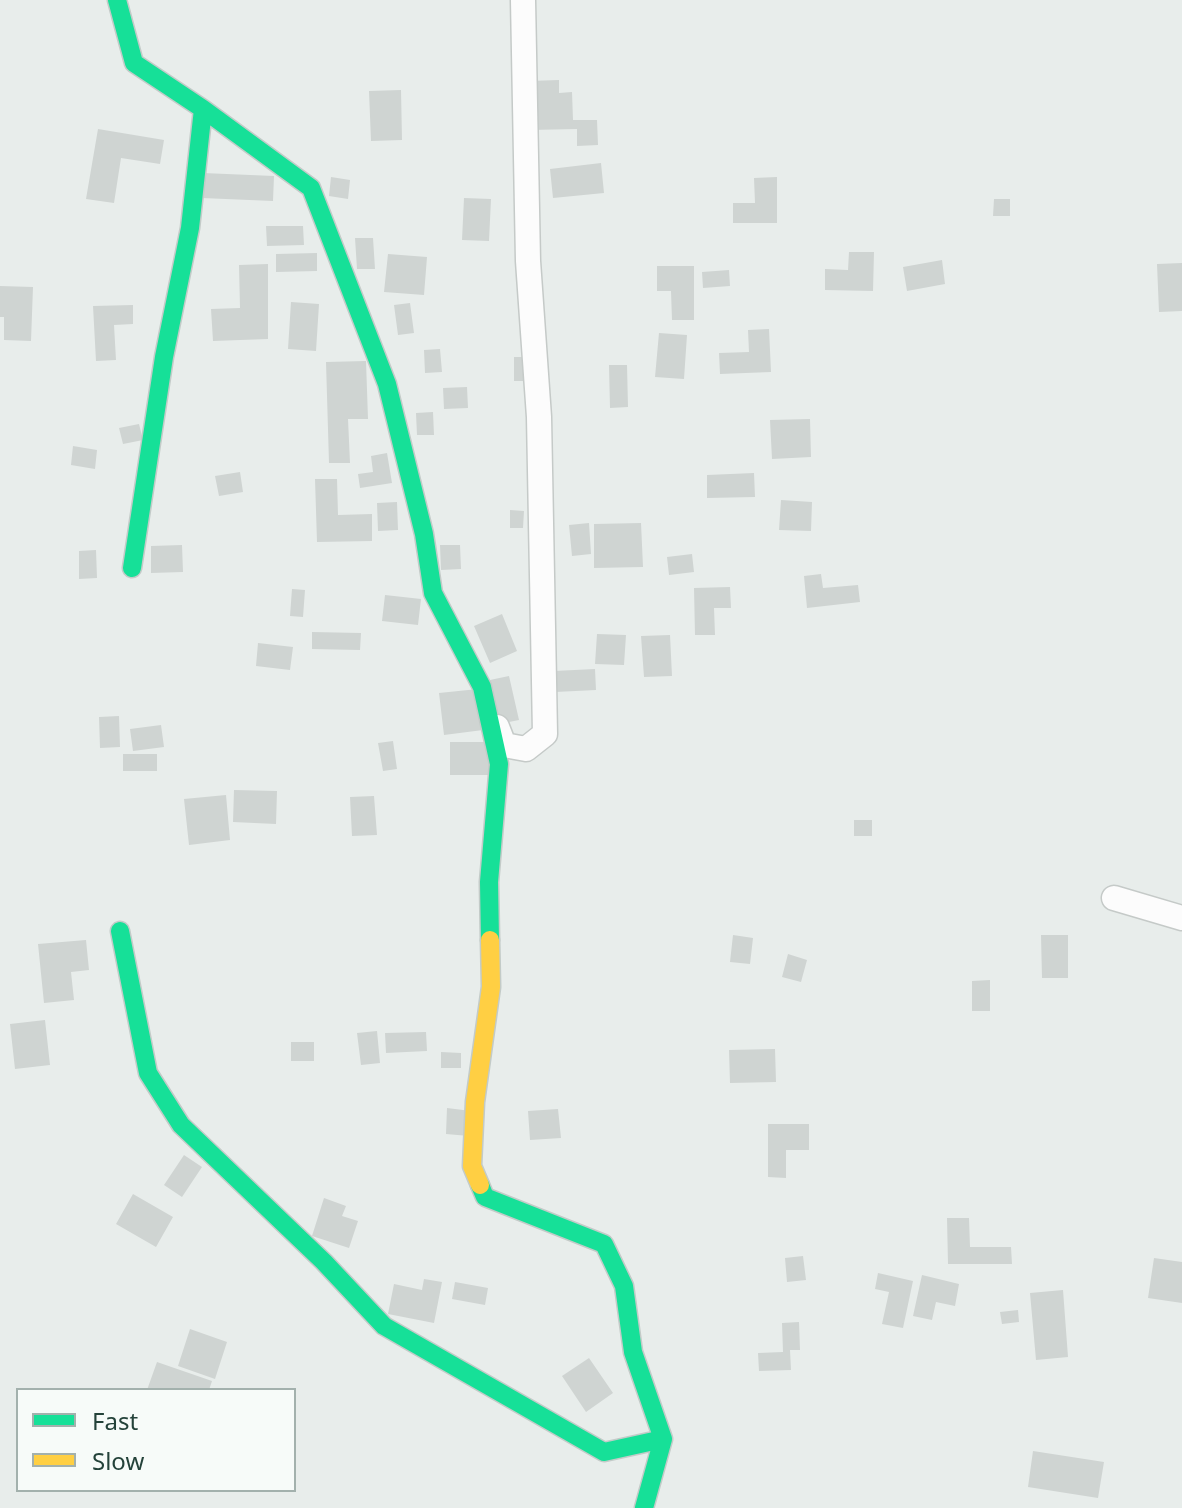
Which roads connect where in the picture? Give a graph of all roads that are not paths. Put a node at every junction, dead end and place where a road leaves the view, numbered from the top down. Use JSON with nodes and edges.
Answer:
{"nodes":[{"id":1,"x":117,"y":0,"type":"edge"},
{"id":2,"x":523,"y":0,"type":"edge"},
{"id":3,"x":203,"y":109,"type":"junction"},
{"id":4,"x":132,"y":568,"type":"dead end"},
{"id":5,"x":482,"y":687,"type":"junction"},
{"id":6,"x":1114,"y":898,"type":"dead end"},
{"id":7,"x":1182,"y":918,"type":"edge"},
{"id":8,"x":120,"y":931,"type":"dead end"},
{"id":9,"x":663,"y":1439,"type":"junction"},
{"id":10,"x":644,"y":1508,"type":"edge"}],
"edges":[{"from":1,"to":3,"type":"street"},
{"from":2,"to":5,"type":"street"},
{"from":3,"to":4,"type":"street"},
{"from":3,"to":5,"type":"street"},
{"from":5,"to":9,"type":"street"},
{"from":6,"to":7,"type":"street"},
{"from":8,"to":9,"type":"street"},
{"from":9,"to":10,"type":"street"}]}
